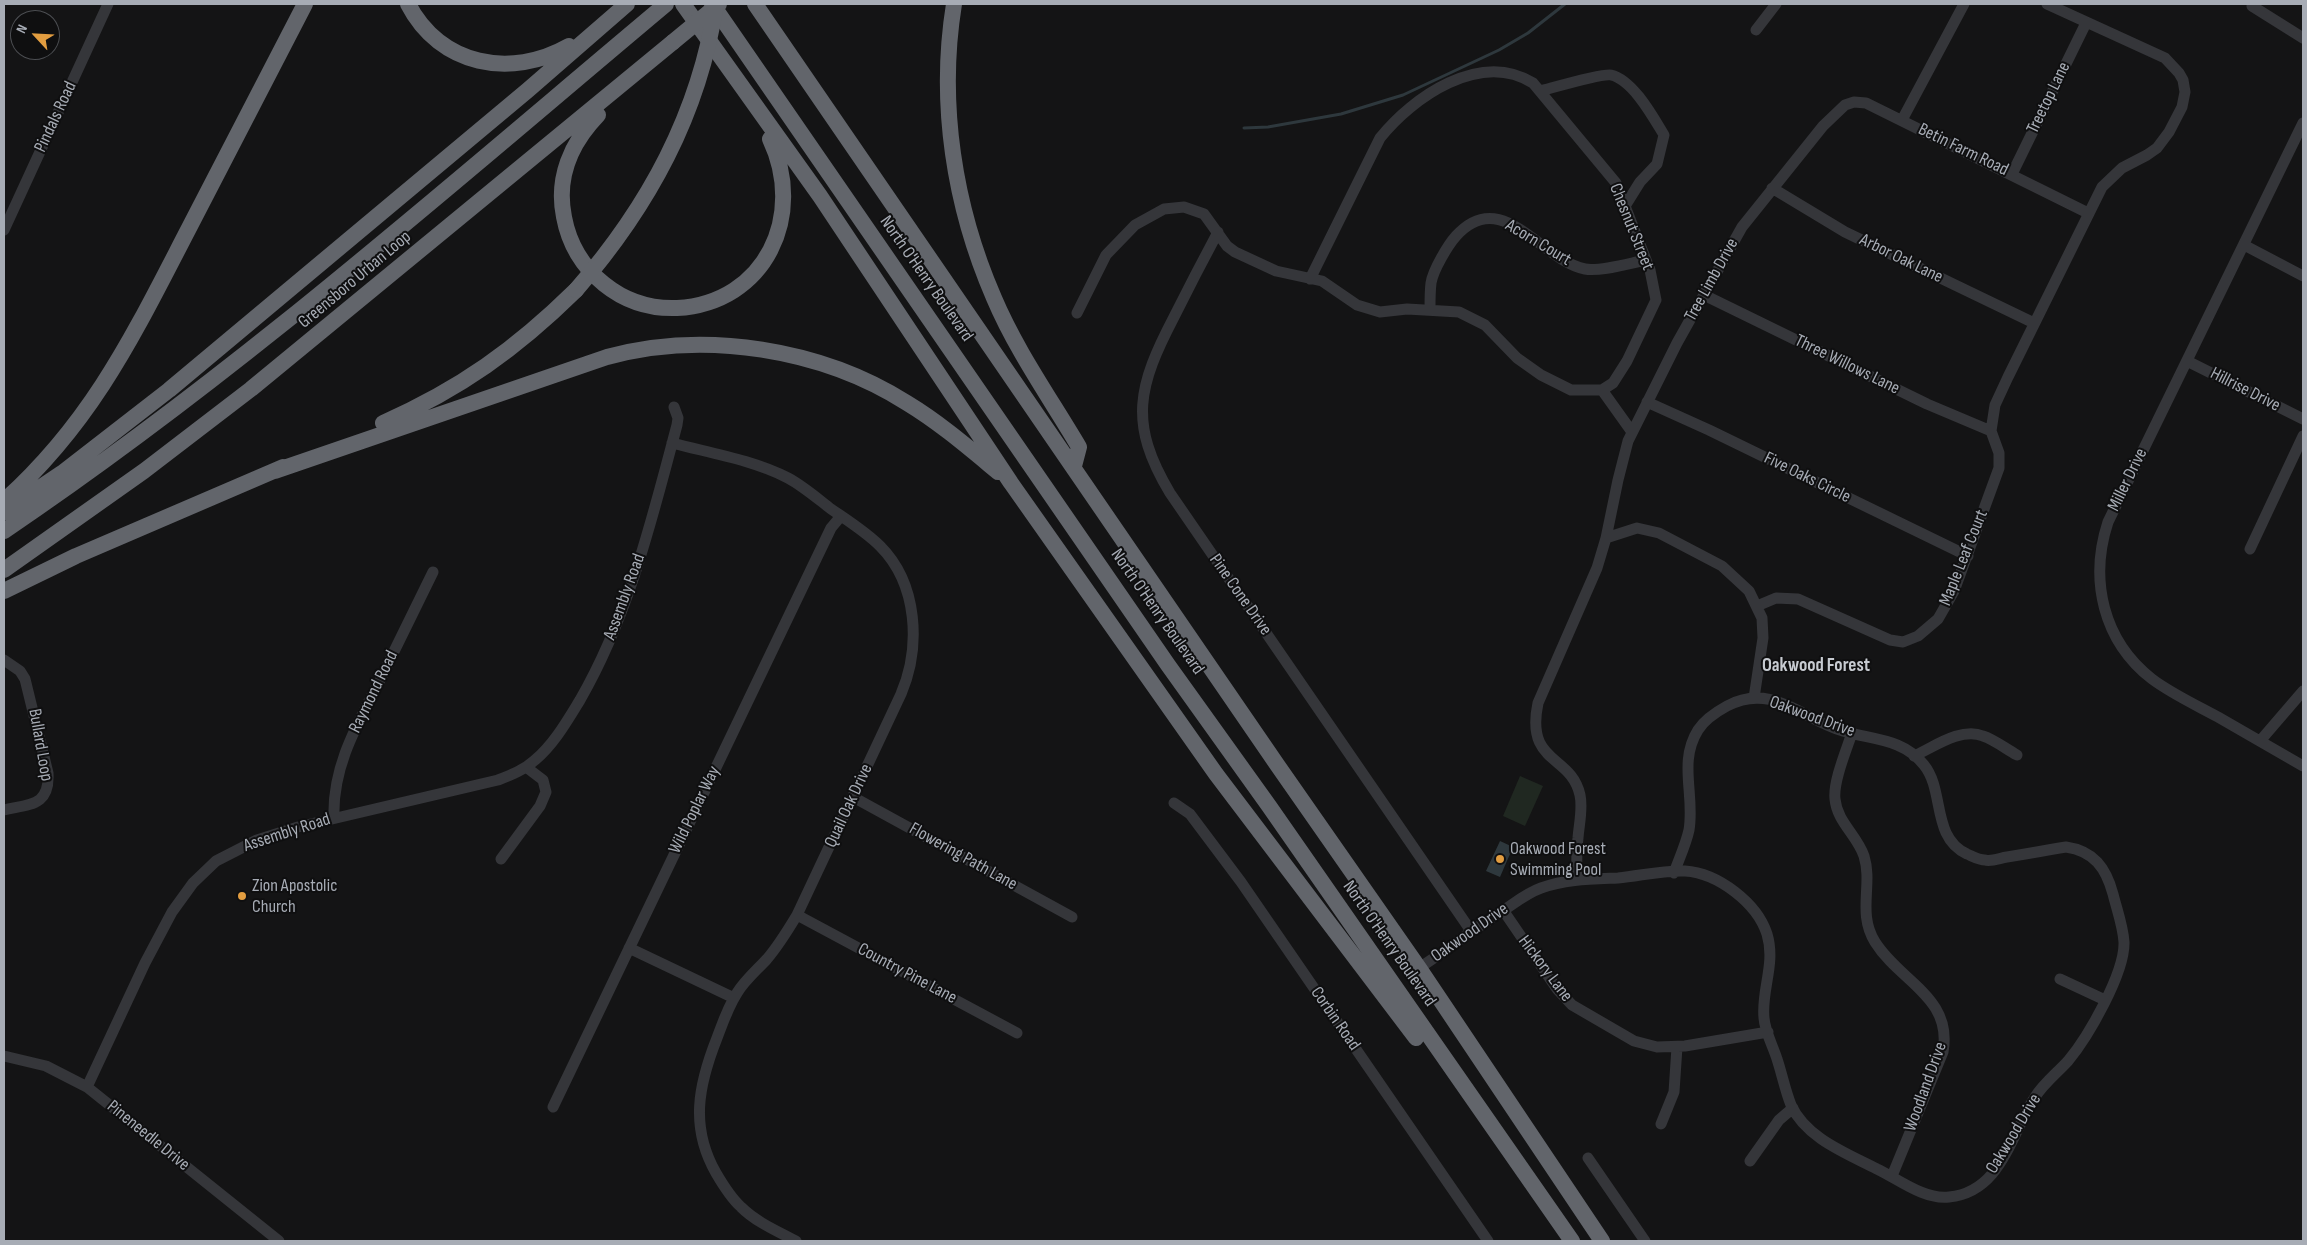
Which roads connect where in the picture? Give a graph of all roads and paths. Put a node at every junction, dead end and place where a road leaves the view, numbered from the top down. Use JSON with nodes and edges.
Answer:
{"nodes":[{"id":1,"x":108,"y":4,"type":"edge"},
{"id":2,"x":305,"y":4,"type":"edge"},
{"id":3,"x":408,"y":4,"type":"edge"},
{"id":4,"x":627,"y":4,"type":"edge"},
{"id":5,"x":666,"y":4,"type":"edge"},
{"id":6,"x":683,"y":4,"type":"edge"},
{"id":7,"x":712,"y":4,"type":"edge"},
{"id":8,"x":718,"y":4,"type":"edge"},
{"id":9,"x":756,"y":4,"type":"edge"},
{"id":10,"x":954,"y":4,"type":"edge"},
{"id":11,"x":1776,"y":4,"type":"edge"},
{"id":12,"x":1964,"y":4,"type":"edge"},
{"id":13,"x":2047,"y":4,"type":"edge"},
{"id":14,"x":2252,"y":6,"type":"dead end"},
{"id":15,"x":2086,"y":23,"type":"junction"},
{"id":16,"x":1756,"y":30,"type":"dead end"},
{"id":17,"x":595,"y":31,"type":"junction"},
{"id":18,"x":2303,"y":38,"type":"edge"},
{"id":19,"x":628,"y":81,"type":"junction"},
{"id":20,"x":1540,"y":91,"type":"junction"},
{"id":21,"x":756,"y":108,"type":"junction"},
{"id":22,"x":1902,"y":120,"type":"junction"},
{"id":23,"x":2303,"y":124,"type":"edge"},
{"id":24,"x":2012,"y":174,"type":"junction"},
{"id":25,"x":1772,"y":188,"type":"junction"},
{"id":26,"x":1625,"y":206,"type":"junction"},
{"id":27,"x":2088,"y":213,"type":"junction"},
{"id":28,"x":4,"y":230,"type":"edge"},
{"id":29,"x":1218,"y":232,"type":"junction"},
{"id":30,"x":2244,"y":245,"type":"junction"},
{"id":31,"x":1646,"y":260,"type":"junction"},
{"id":32,"x":2303,"y":276,"type":"edge"},
{"id":33,"x":1310,"y":279,"type":"junction"},
{"id":34,"x":1704,"y":294,"type":"junction"},
{"id":35,"x":1430,"y":310,"type":"junction"},
{"id":36,"x":1077,"y":312,"type":"dead end"},
{"id":37,"x":2034,"y":323,"type":"junction"},
{"id":38,"x":2187,"y":361,"type":"junction"},
{"id":39,"x":1602,"y":390,"type":"junction"},
{"id":40,"x":1647,"y":402,"type":"junction"},
{"id":41,"x":674,"y":407,"type":"dead end"},
{"id":42,"x":2303,"y":419,"type":"edge"},
{"id":43,"x":1991,"y":431,"type":"junction"},
{"id":44,"x":1632,"y":432,"type":"junction"},
{"id":45,"x":2303,"y":436,"type":"edge"},
{"id":46,"x":672,"y":443,"type":"junction"},
{"id":47,"x":1074,"y":466,"type":"junction"},
{"id":48,"x":275,"y":471,"type":"junction"},
{"id":49,"x":1011,"y":483,"type":"junction"},
{"id":50,"x":4,"y":501,"type":"edge"},
{"id":51,"x":4,"y":512,"type":"edge"},
{"id":52,"x":841,"y":516,"type":"junction"},
{"id":53,"x":4,"y":531,"type":"edge"},
{"id":54,"x":1606,"y":538,"type":"junction"},
{"id":55,"x":2250,"y":549,"type":"dead end"},
{"id":56,"x":1968,"y":556,"type":"junction"},
{"id":57,"x":4,"y":570,"type":"edge"},
{"id":58,"x":433,"y":572,"type":"dead end"},
{"id":59,"x":4,"y":591,"type":"edge"},
{"id":60,"x":1757,"y":606,"type":"junction"},
{"id":61,"x":4,"y":660,"type":"edge"},
{"id":62,"x":2303,"y":691,"type":"edge"},
{"id":63,"x":1754,"y":698,"type":"junction"},
{"id":64,"x":1852,"y":733,"type":"junction"},
{"id":65,"x":2260,"y":741,"type":"junction"},
{"id":66,"x":2017,"y":755,"type":"dead end"},
{"id":67,"x":1914,"y":756,"type":"junction"},
{"id":68,"x":2303,"y":766,"type":"edge"},
{"id":69,"x":526,"y":767,"type":"junction"},
{"id":70,"x":853,"y":797,"type":"junction"},
{"id":71,"x":1174,"y":803,"type":"dead end"},
{"id":72,"x":4,"y":810,"type":"edge"},
{"id":73,"x":334,"y":818,"type":"junction"},
{"id":74,"x":501,"y":859,"type":"dead end"},
{"id":75,"x":1674,"y":873,"type":"junction"},
{"id":76,"x":1576,"y":880,"type":"junction"},
{"id":77,"x":1503,"y":910,"type":"junction"},
{"id":78,"x":797,"y":915,"type":"junction"},
{"id":79,"x":1072,"y":917,"type":"dead end"},
{"id":80,"x":1471,"y":931,"type":"junction"},
{"id":81,"x":629,"y":948,"type":"junction"},
{"id":82,"x":1419,"y":968,"type":"junction"},
{"id":83,"x":2060,"y":979,"type":"dead end"},
{"id":84,"x":734,"y":998,"type":"junction"},
{"id":85,"x":2105,"y":1000,"type":"junction"},
{"id":86,"x":1768,"y":1032,"type":"junction"},
{"id":87,"x":1017,"y":1033,"type":"dead end"},
{"id":88,"x":1677,"y":1047,"type":"junction"},
{"id":89,"x":4,"y":1056,"type":"edge"},
{"id":90,"x":87,"y":1087,"type":"junction"},
{"id":91,"x":553,"y":1107,"type":"dead end"},
{"id":92,"x":1792,"y":1108,"type":"junction"},
{"id":93,"x":1661,"y":1124,"type":"dead end"},
{"id":94,"x":1500,"y":1140,"type":"junction"},
{"id":95,"x":1588,"y":1158,"type":"dead end"},
{"id":96,"x":1750,"y":1161,"type":"dead end"},
{"id":97,"x":1892,"y":1176,"type":"junction"},
{"id":98,"x":279,"y":1241,"type":"edge"},
{"id":99,"x":796,"y":1241,"type":"edge"},
{"id":100,"x":1488,"y":1241,"type":"edge"},
{"id":101,"x":1572,"y":1241,"type":"edge"},
{"id":102,"x":1602,"y":1241,"type":"edge"},
{"id":103,"x":1645,"y":1241,"type":"edge"}],
"edges":[{"from":1,"to":28,"type":"street","name":"Pindals Road"},
{"from":2,"to":50,"type":"highway"},
{"from":3,"to":17,"type":"highway"},
{"from":4,"to":17,"type":"highway"},
{"from":5,"to":53,"type":"highway","name":"Greensboro Urban Loop"},
{"from":6,"to":21,"type":"highway"},
{"from":7,"to":94,"type":"highway","name":"North O'Henry Boulevard"},
{"from":8,"to":19,"type":"highway","name":"Greensboro Urban Loop","bridge":true},
{"from":8,"to":48,"type":"highway","bridge":true},
{"from":9,"to":47,"type":"highway","name":"North O'Henry Boulevard"},
{"from":10,"to":47,"type":"highway"},
{"from":11,"to":16,"type":"street"},
{"from":12,"to":22,"type":"street","name":"Betin Farm Road"},
{"from":13,"to":15,"type":"street"},
{"from":14,"to":18,"type":"street"},
{"from":15,"to":24,"type":"street","name":"Treetop Lane"},
{"from":15,"to":27,"type":"street"},
{"from":17,"to":51,"type":"highway"},
{"from":19,"to":21,"type":"highway"},
{"from":19,"to":57,"type":"highway","name":"Greensboro Urban Loop"},
{"from":20,"to":26,"type":"street","name":"Chesnut Street"},
{"from":20,"to":26,"type":"street"},
{"from":20,"to":33,"type":"street","name":"Chesnut Street"},
{"from":21,"to":49,"type":"highway"},
{"from":22,"to":24,"type":"street","name":"Betin Farm Road"},
{"from":22,"to":25,"type":"street","name":"Tree Limb Drive"},
{"from":23,"to":30,"type":"street","name":"Miller Drive"},
{"from":24,"to":27,"type":"street","name":"Betin Farm Road"},
{"from":25,"to":34,"type":"street","name":"Tree Limb Drive"},
{"from":25,"to":37,"type":"street","name":"Arbor Oak Lane"},
{"from":26,"to":31,"type":"street","name":"Chesnut Street"},
{"from":27,"to":37,"type":"street"},
{"from":29,"to":33,"type":"street"},
{"from":29,"to":36,"type":"street"},
{"from":29,"to":80,"type":"street","name":"Pine Cone Drive"},
{"from":30,"to":32,"type":"street"},
{"from":30,"to":38,"type":"street","name":"Miller Drive"},
{"from":31,"to":35,"type":"street","name":"Acorn Court"},
{"from":31,"to":39,"type":"street","name":"Chesnut Street"},
{"from":33,"to":35,"type":"street"},
{"from":34,"to":40,"type":"street","name":"Tree Limb Drive"},
{"from":34,"to":43,"type":"street","name":"Three Willows Lane"},
{"from":35,"to":39,"type":"street"},
{"from":37,"to":43,"type":"street"},
{"from":38,"to":42,"type":"street","name":"Hillrise Drive"},
{"from":38,"to":65,"type":"street","name":"Miller Drive"},
{"from":39,"to":44,"type":"street"},
{"from":40,"to":44,"type":"street","name":"Tree Limb Drive"},
{"from":40,"to":56,"type":"street","name":"Five Oaks Circle"},
{"from":41,"to":46,"type":"street","name":"Assembly Road"},
{"from":43,"to":56,"type":"street","name":"Maple Leaf Court"},
{"from":44,"to":54,"type":"street","name":"Tree Limb Drive"},
{"from":45,"to":55,"type":"street"},
{"from":46,"to":52,"type":"street","name":"Quail Oak Drive"},
{"from":46,"to":69,"type":"street","name":"Assembly Road"},
{"from":47,"to":82,"type":"highway","name":"North O'Henry Boulevard"},
{"from":48,"to":49,"type":"highway"},
{"from":48,"to":59,"type":"highway"},
{"from":49,"to":94,"type":"highway"},
{"from":52,"to":70,"type":"street","name":"Quail Oak Drive"},
{"from":52,"to":81,"type":"street","name":"Wild Poplar Way"},
{"from":54,"to":60,"type":"street"},
{"from":54,"to":76,"type":"street"},
{"from":56,"to":60,"type":"street","name":"Maple Leaf Court"},
{"from":58,"to":73,"type":"street","name":"Raymond Road"},
{"from":60,"to":63,"type":"street"},
{"from":61,"to":72,"type":"street","name":"Bullard Loop"},
{"from":62,"to":65,"type":"street"},
{"from":63,"to":64,"type":"street","name":"Oakwood Drive"},
{"from":63,"to":75,"type":"street"},
{"from":64,"to":67,"type":"street","name":"Oakwood Drive"},
{"from":64,"to":97,"type":"street","name":"Woodland Drive"},
{"from":65,"to":68,"type":"street","name":"Miller Drive"},
{"from":66,"to":67,"type":"street"},
{"from":67,"to":85,"type":"street","name":"Oakwood Drive"},
{"from":69,"to":73,"type":"street","name":"Assembly Road"},
{"from":69,"to":74,"type":"street"},
{"from":70,"to":78,"type":"street","name":"Quail Oak Drive"},
{"from":70,"to":79,"type":"street","name":"Flowering Path Lane"},
{"from":71,"to":100,"type":"street","name":"Corbin Road"},
{"from":73,"to":90,"type":"street","name":"Assembly Road"},
{"from":75,"to":76,"type":"street","name":"Oakwood Drive"},
{"from":75,"to":86,"type":"street","name":"Oakwood Drive"},
{"from":76,"to":77,"type":"street","name":"Oakwood Drive"},
{"from":77,"to":80,"type":"street","name":"Oakwood Drive"},
{"from":77,"to":88,"type":"street","name":"Hickory Lane"},
{"from":78,"to":84,"type":"street","name":"Quail Oak Drive"},
{"from":78,"to":87,"type":"street","name":"Country Pine Lane"},
{"from":80,"to":82,"type":"street","name":"Oakwood Drive"},
{"from":81,"to":84,"type":"street"},
{"from":81,"to":91,"type":"street","name":"Wild Poplar Way"},
{"from":82,"to":102,"type":"highway","name":"North O'Henry Boulevard"},
{"from":83,"to":85,"type":"street"},
{"from":84,"to":99,"type":"street","name":"Quail Oak Drive"},
{"from":85,"to":97,"type":"street","name":"Oakwood Drive"},
{"from":86,"to":88,"type":"street","name":"Hickory Lane"},
{"from":86,"to":92,"type":"street","name":"Oakwood Drive"},
{"from":88,"to":93,"type":"street"},
{"from":89,"to":90,"type":"street","name":"Pineneedle Drive"},
{"from":90,"to":98,"type":"street","name":"Pineneedle Drive"},
{"from":92,"to":96,"type":"street"},
{"from":92,"to":97,"type":"street","name":"Oakwood Drive"},
{"from":94,"to":101,"type":"highway","name":"North O'Henry Boulevard"},
{"from":95,"to":103,"type":"street"}]}
